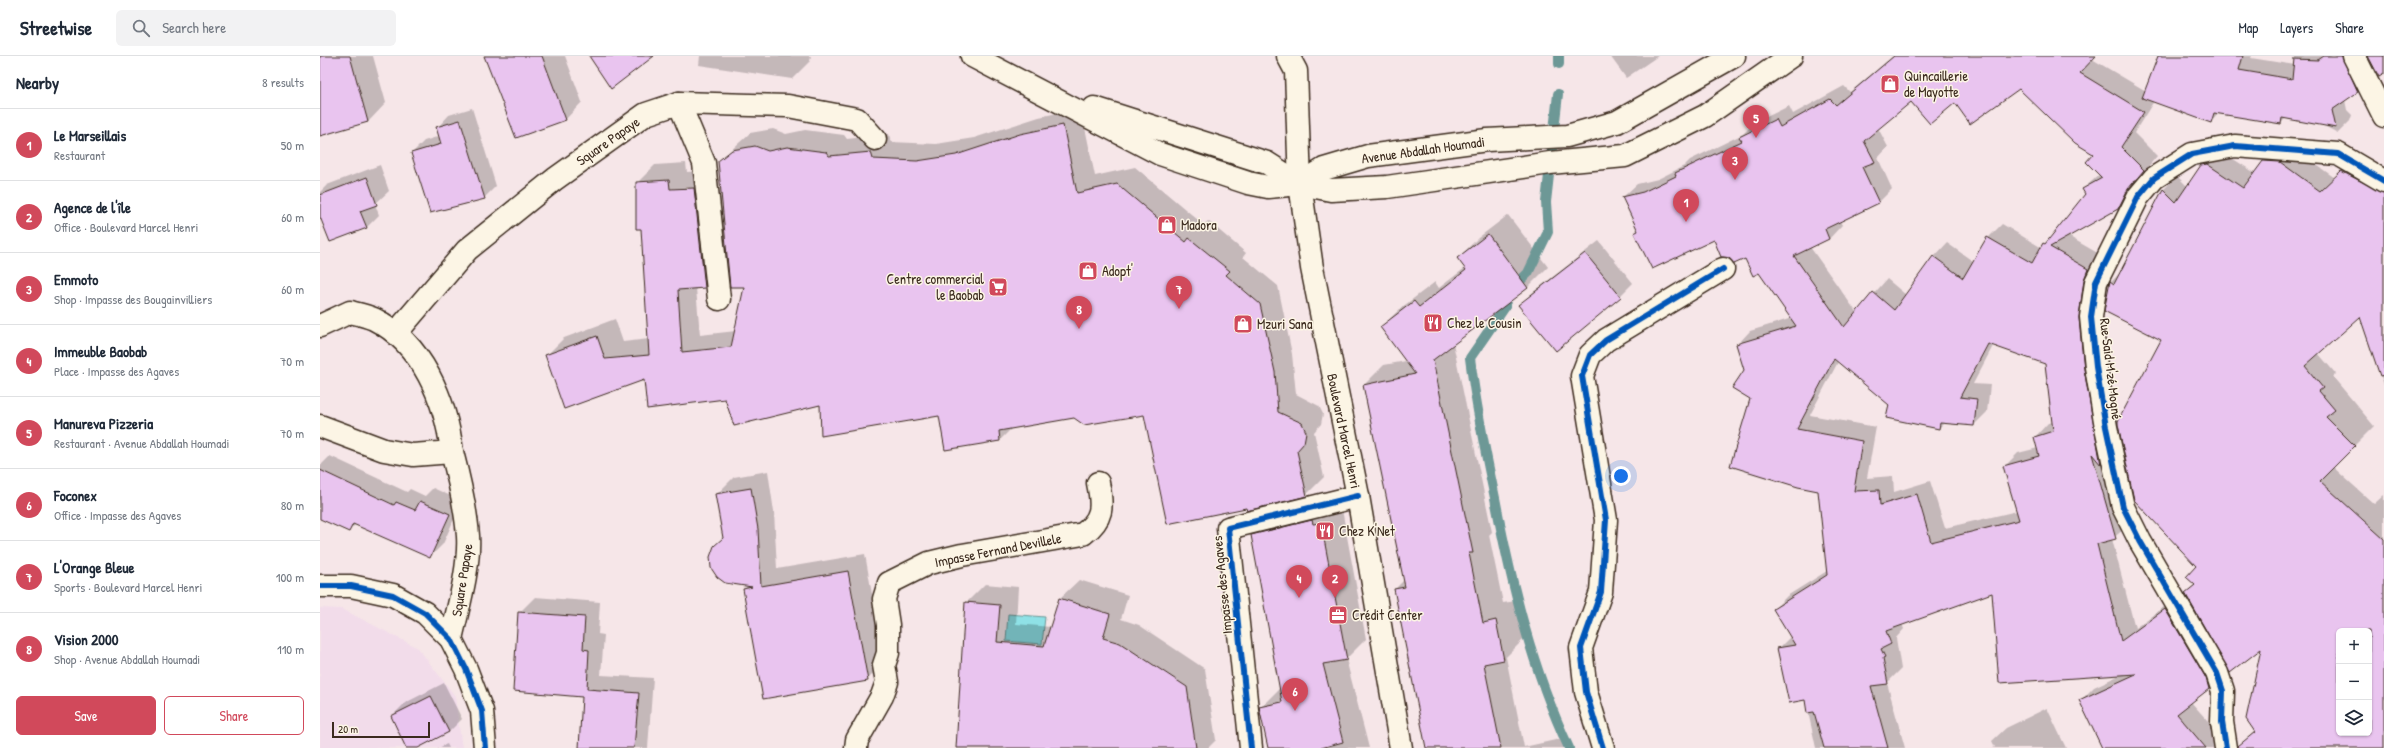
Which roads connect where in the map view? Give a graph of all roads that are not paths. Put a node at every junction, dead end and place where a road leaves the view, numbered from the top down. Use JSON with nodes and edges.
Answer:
{"nodes":[{"id":1,"x":972,"y":56,"type":"edge"},
{"id":2,"x":1288,"y":56,"type":"edge"},
{"id":3,"x":1734,"y":56,"type":"edge"},
{"id":4,"x":1791,"y":56,"type":"edge"},
{"id":5,"x":2354,"y":56,"type":"edge"},
{"id":6,"x":679,"y":103,"type":"junction"},
{"id":7,"x":2384,"y":116,"type":"edge"},
{"id":8,"x":875,"y":139,"type":"dead end"},
{"id":9,"x":2384,"y":181,"type":"edge"},
{"id":10,"x":1300,"y":184,"type":"junction"},
{"id":11,"x":1723,"y":269,"type":"dead end"},
{"id":12,"x":720,"y":299,"type":"dead end"},
{"id":13,"x":320,"y":326,"type":"edge"},
{"id":14,"x":396,"y":333,"type":"junction"},
{"id":15,"x":320,"y":426,"type":"edge"},
{"id":16,"x":452,"y":452,"type":"junction"},
{"id":17,"x":1098,"y":484,"type":"dead end"},
{"id":18,"x":1358,"y":496,"type":"junction"},
{"id":19,"x":320,"y":586,"type":"edge"},
{"id":20,"x":451,"y":638,"type":"junction"},
{"id":21,"x":485,"y":748,"type":"edge"},
{"id":22,"x":856,"y":748,"type":"edge"},
{"id":23,"x":1251,"y":748,"type":"edge"},
{"id":24,"x":1401,"y":748,"type":"edge"},
{"id":25,"x":1603,"y":748,"type":"edge"},
{"id":26,"x":2226,"y":748,"type":"edge"}],
"edges":[{"from":1,"to":10,"type":"street"},
{"from":2,"to":10,"type":"street","name":"Boulevard Marcel Henri"},
{"from":3,"to":10,"type":"street","name":"Avenue Abdallah Houmadi"},
{"from":4,"to":10,"type":"street"},
{"from":5,"to":7,"type":"street"},
{"from":6,"to":8,"type":"street","name":"Square Papaye"},
{"from":6,"to":12,"type":"street"},
{"from":6,"to":14,"type":"street","name":"Square Papaye"},
{"from":9,"to":26,"type":"street","name":"Rue Said M'zé Mogné"},
{"from":10,"to":18,"type":"street","name":"Boulevard Marcel Henri"},
{"from":11,"to":25,"type":"street"},
{"from":13,"to":14,"type":"street","name":"Square Papaye"},
{"from":14,"to":16,"type":"street","name":"Square Papaye"},
{"from":15,"to":16,"type":"street"},
{"from":16,"to":20,"type":"street","name":"Square Papaye"},
{"from":17,"to":22,"type":"street","name":"Impasse Fernand Devillele"},
{"from":18,"to":23,"type":"street","name":"Impasse des Agaves"},
{"from":18,"to":24,"type":"street","name":"Boulevard Marcel Henri"},
{"from":19,"to":20,"type":"street"},
{"from":20,"to":21,"type":"street"}]}
